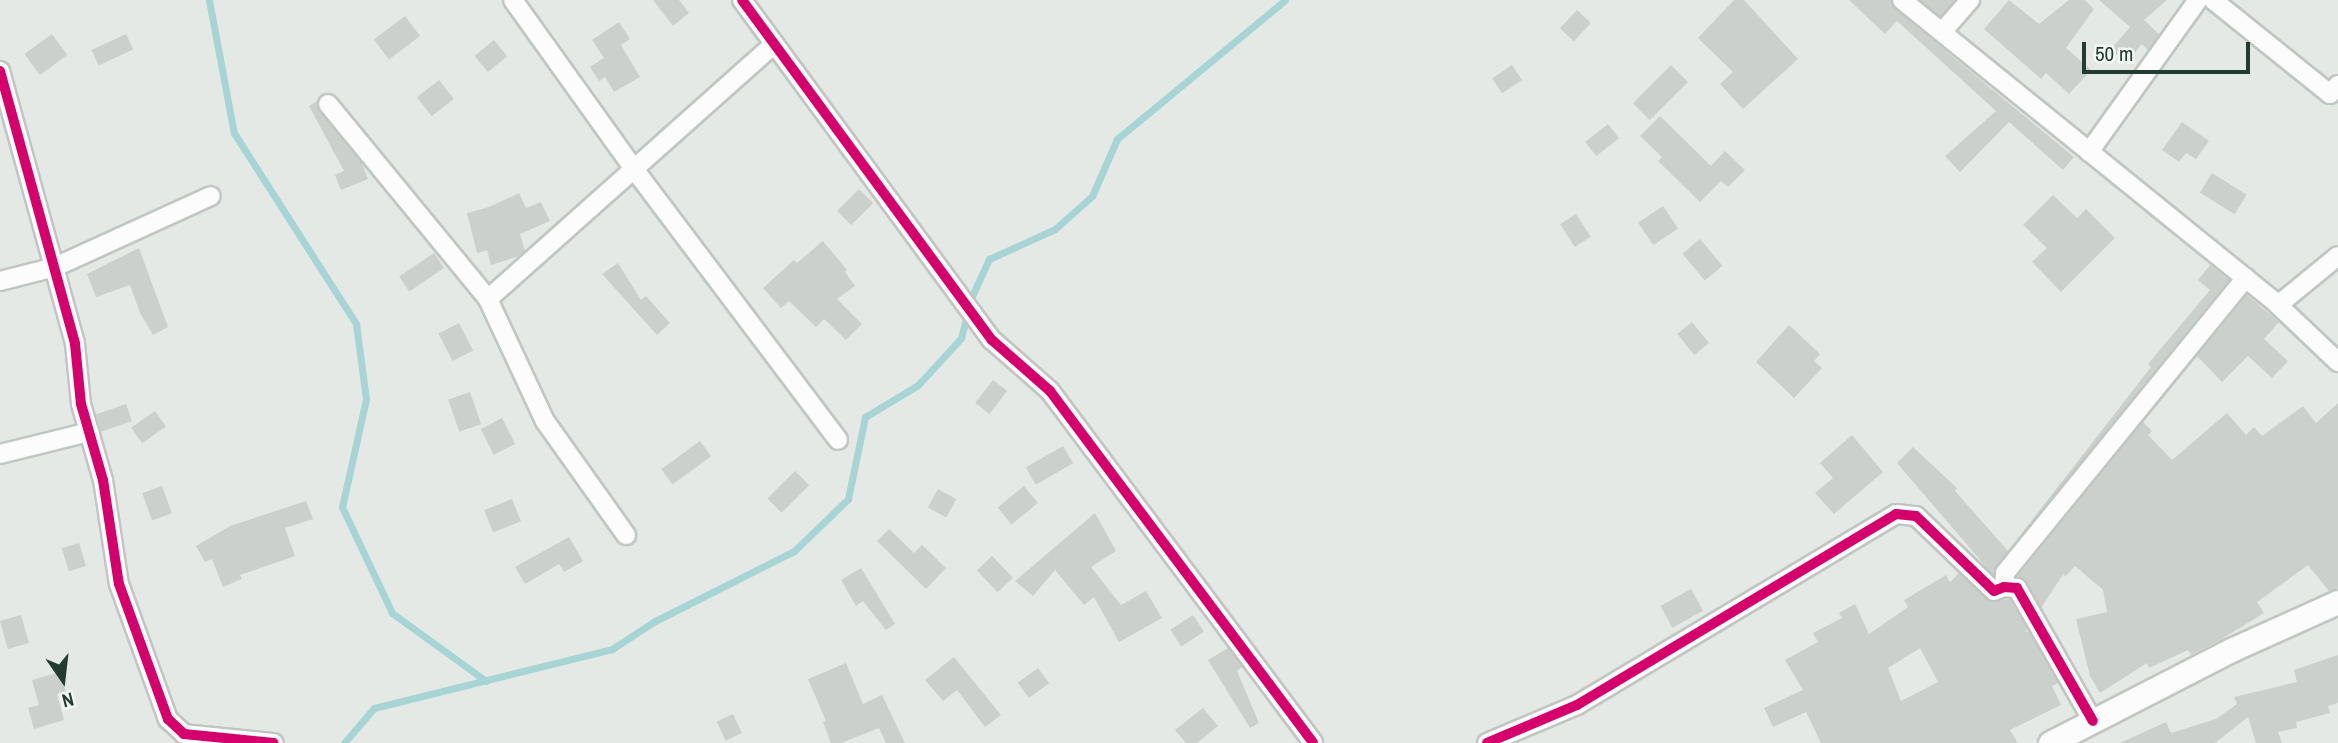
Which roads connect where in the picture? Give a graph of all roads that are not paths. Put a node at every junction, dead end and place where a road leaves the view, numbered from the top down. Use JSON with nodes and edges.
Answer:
{"nodes":[{"id":1,"x":513,"y":0,"type":"edge"},
{"id":2,"x":742,"y":0,"type":"edge"},
{"id":3,"x":1902,"y":0,"type":"edge"},
{"id":4,"x":1970,"y":0,"type":"edge"},
{"id":5,"x":2198,"y":0,"type":"edge"},
{"id":6,"x":2213,"y":0,"type":"edge"},
{"id":7,"x":1942,"y":32,"type":"junction"},
{"id":8,"x":774,"y":44,"type":"junction"},
{"id":9,"x":0,"y":71,"type":"edge"},
{"id":10,"x":2338,"y":85,"type":"edge"},
{"id":11,"x":328,"y":104,"type":"dead end"},
{"id":12,"x":2090,"y":152,"type":"junction"},
{"id":13,"x":634,"y":169,"type":"junction"},
{"id":14,"x":211,"y":196,"type":"dead end"},
{"id":15,"x":2338,"y":257,"type":"edge"},
{"id":16,"x":55,"y":267,"type":"junction"},
{"id":17,"x":2246,"y":278,"type":"junction"},
{"id":18,"x":0,"y":281,"type":"edge"},
{"id":19,"x":488,"y":299,"type":"junction"},
{"id":20,"x":2278,"y":305,"type":"junction"},
{"id":21,"x":2338,"y":362,"type":"edge"},
{"id":22,"x":89,"y":432,"type":"junction"},
{"id":23,"x":838,"y":440,"type":"dead end"},
{"id":24,"x":0,"y":454,"type":"edge"},
{"id":25,"x":626,"y":535,"type":"dead end"},
{"id":26,"x":2004,"y":586,"type":"junction"},
{"id":27,"x":2338,"y":602,"type":"edge"},
{"id":28,"x":2093,"y":721,"type":"junction"},
{"id":29,"x":274,"y":743,"type":"edge"},
{"id":30,"x":1313,"y":743,"type":"edge"},
{"id":31,"x":1487,"y":743,"type":"edge"},
{"id":32,"x":2050,"y":743,"type":"edge"}],
"edges":[{"from":1,"to":13,"type":"street"},
{"from":2,"to":8,"type":"street"},
{"from":3,"to":7,"type":"street"},
{"from":4,"to":7,"type":"street"},
{"from":5,"to":12,"type":"street"},
{"from":6,"to":10,"type":"street"},
{"from":7,"to":12,"type":"street"},
{"from":8,"to":13,"type":"street"},
{"from":8,"to":30,"type":"street"},
{"from":9,"to":16,"type":"street"},
{"from":11,"to":19,"type":"street"},
{"from":12,"to":17,"type":"street"},
{"from":13,"to":19,"type":"street"},
{"from":13,"to":23,"type":"street"},
{"from":14,"to":16,"type":"street"},
{"from":15,"to":20,"type":"street"},
{"from":16,"to":18,"type":"street"},
{"from":16,"to":22,"type":"street"},
{"from":17,"to":20,"type":"street"},
{"from":17,"to":26,"type":"street"},
{"from":19,"to":25,"type":"street"},
{"from":20,"to":21,"type":"street"},
{"from":22,"to":24,"type":"street"},
{"from":22,"to":29,"type":"street"},
{"from":26,"to":28,"type":"street"},
{"from":26,"to":31,"type":"street"},
{"from":27,"to":28,"type":"street"},
{"from":28,"to":32,"type":"street"}]}
